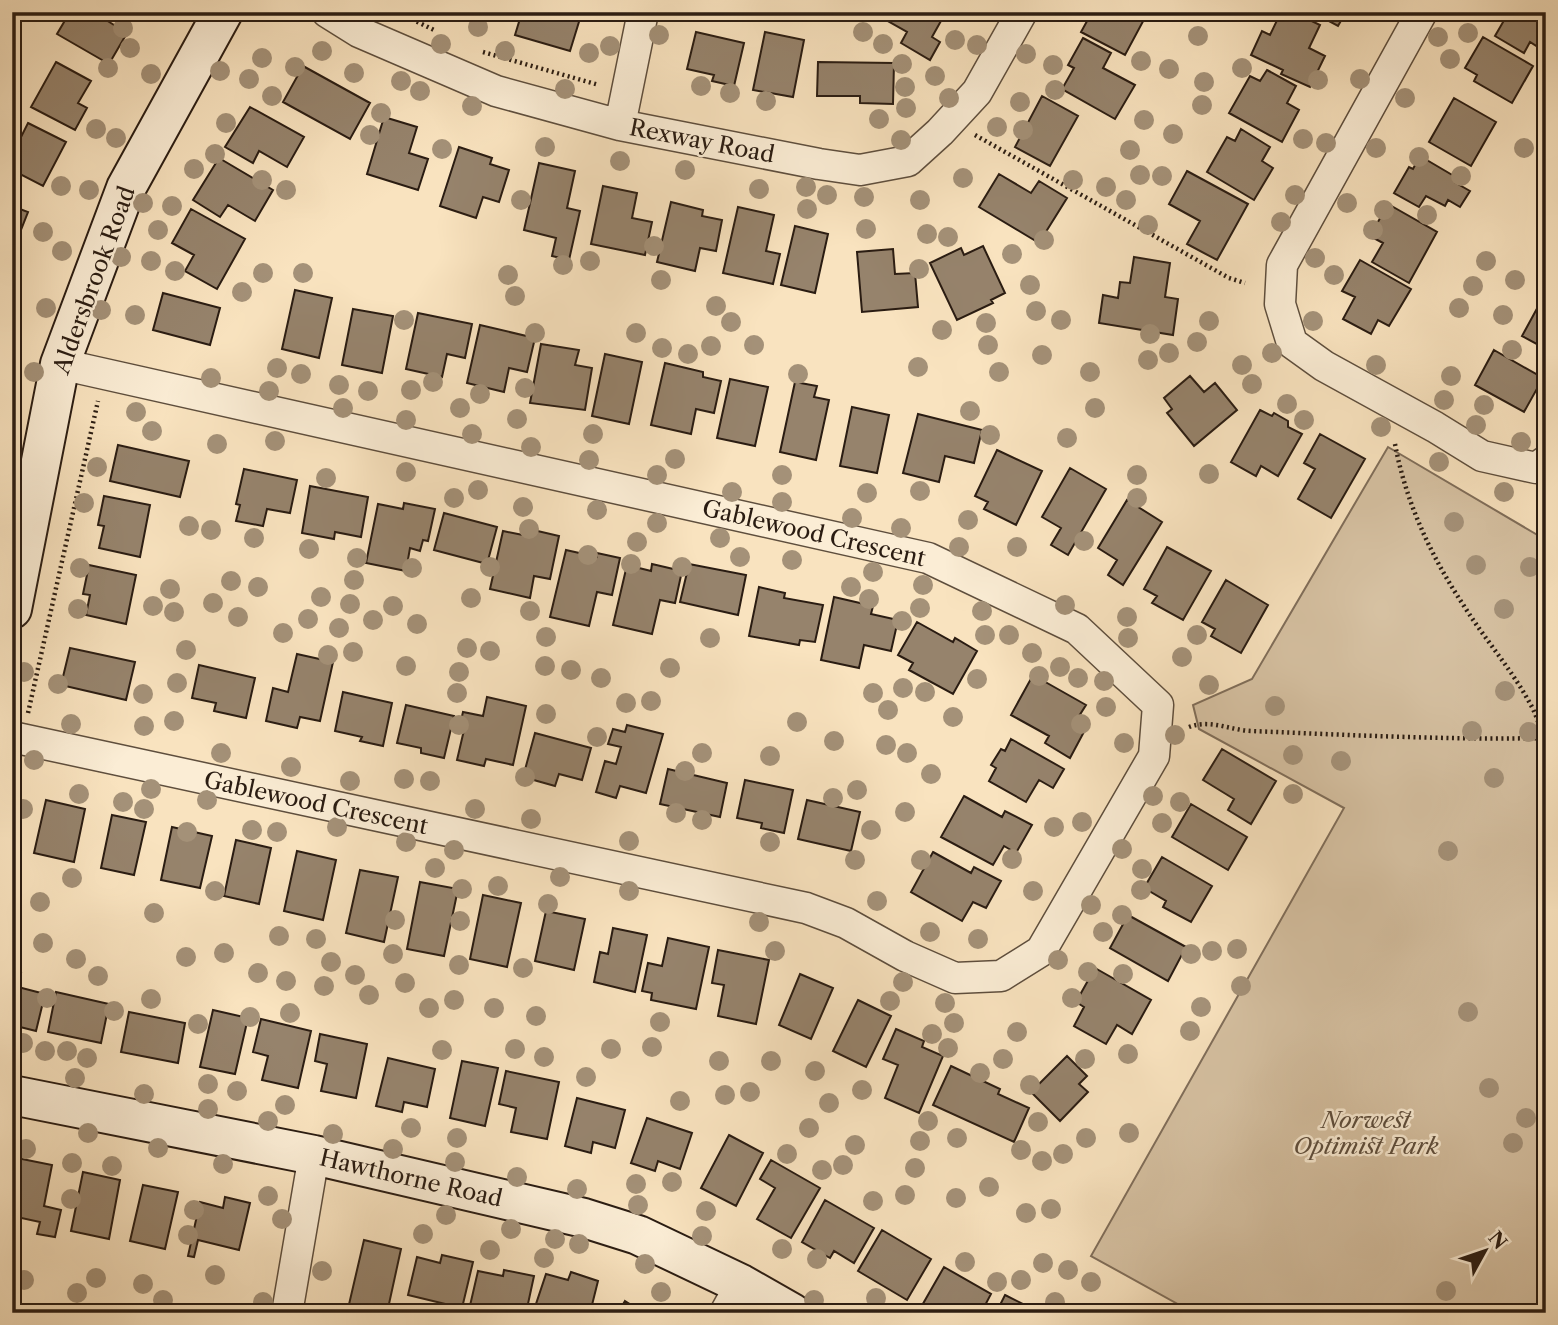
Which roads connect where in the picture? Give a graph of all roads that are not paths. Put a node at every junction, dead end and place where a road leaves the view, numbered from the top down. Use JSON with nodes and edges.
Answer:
{"nodes":[{"id":1,"x":223,"y":12,"type":"edge"},
{"id":2,"x":327,"y":12,"type":"edge"},
{"id":3,"x":643,"y":12,"type":"edge"},
{"id":4,"x":1022,"y":12,"type":"edge"},
{"id":5,"x":1422,"y":12,"type":"edge"},
{"id":6,"x":620,"y":125,"type":"junction"},
{"id":7,"x":60,"y":365,"type":"junction"},
{"id":8,"x":1546,"y":461,"type":"edge"},
{"id":9,"x":12,"y":608,"type":"edge"},
{"id":10,"x":20,"y":727,"type":"edge"},
{"id":11,"x":12,"y":1095,"type":"edge"},
{"id":12,"x":314,"y":1155,"type":"junction"},
{"id":13,"x":733,"y":1298,"type":"edge"},
{"id":14,"x":287,"y":1313,"type":"edge"},
{"id":15,"x":792,"y":1313,"type":"edge"}],
"edges":[{"from":1,"to":7,"type":"street","name":"Aldersbrook Road"},
{"from":2,"to":6,"type":"street","name":"Rexway Road"},
{"from":3,"to":6,"type":"street"},
{"from":4,"to":6,"type":"street","name":"Rexway Road"},
{"from":5,"to":8,"type":"street"},
{"from":7,"to":9,"type":"street","name":"Aldersbrook Road"},
{"from":7,"to":10,"type":"street","name":"Gablewood Crescent"},
{"from":11,"to":12,"type":"street","name":"Hawthorne Road"},
{"from":12,"to":13,"type":"street","name":"Hawthorne Road"},
{"from":12,"to":14,"type":"street"},
{"from":13,"to":15,"type":"street","name":"Hawthorne Road"}]}
